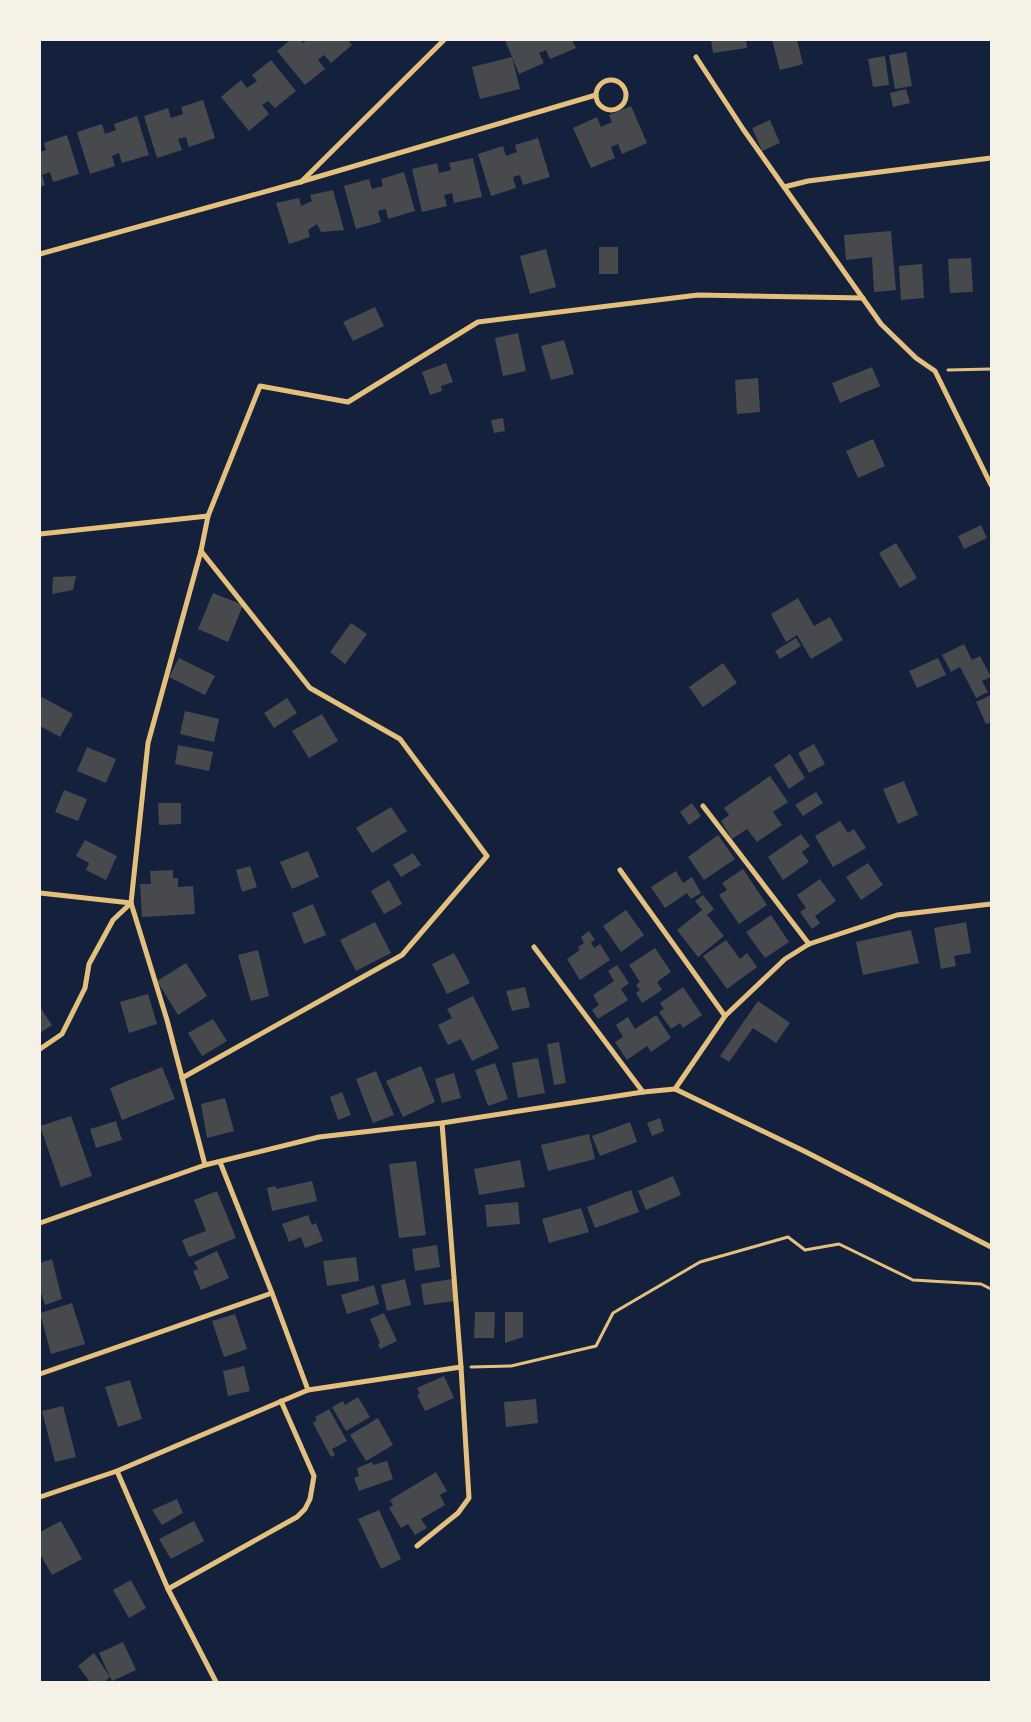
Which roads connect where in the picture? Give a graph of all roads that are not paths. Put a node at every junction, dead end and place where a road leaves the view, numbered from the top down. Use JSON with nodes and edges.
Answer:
{"nodes":[{"id":1,"x":444,"y":40,"type":"edge"},
{"id":2,"x":696,"y":57,"type":"dead end"},
{"id":3,"x":596,"y":95,"type":"junction"},
{"id":4,"x":991,"y":158,"type":"edge"},
{"id":5,"x":300,"y":182,"type":"junction"},
{"id":6,"x":784,"y":187,"type":"junction"},
{"id":7,"x":40,"y":254,"type":"edge"},
{"id":8,"x":863,"y":298,"type":"junction"},
{"id":9,"x":991,"y":485,"type":"edge"},
{"id":10,"x":208,"y":516,"type":"junction"},
{"id":11,"x":40,"y":534,"type":"edge"},
{"id":12,"x":201,"y":551,"type":"junction"},
{"id":13,"x":703,"y":806,"type":"dead end"},
{"id":14,"x":620,"y":870,"type":"dead end"},
{"id":15,"x":40,"y":892,"type":"edge"},
{"id":16,"x":131,"y":904,"type":"junction"},
{"id":17,"x":991,"y":904,"type":"edge"},
{"id":18,"x":809,"y":944,"type":"junction"},
{"id":19,"x":534,"y":947,"type":"dead end"},
{"id":20,"x":725,"y":1016,"type":"junction"},
{"id":21,"x":40,"y":1049,"type":"edge"},
{"id":22,"x":182,"y":1078,"type":"junction"},
{"id":23,"x":675,"y":1089,"type":"junction"},
{"id":24,"x":642,"y":1092,"type":"junction"},
{"id":25,"x":442,"y":1123,"type":"junction"},
{"id":26,"x":220,"y":1162,"type":"junction"},
{"id":27,"x":205,"y":1165,"type":"junction"},
{"id":28,"x":40,"y":1223,"type":"edge"},
{"id":29,"x":991,"y":1247,"type":"edge"},
{"id":30,"x":272,"y":1293,"type":"junction"},
{"id":31,"x":461,"y":1367,"type":"junction"},
{"id":32,"x":40,"y":1374,"type":"edge"},
{"id":33,"x":308,"y":1390,"type":"junction"},
{"id":34,"x":281,"y":1401,"type":"junction"},
{"id":35,"x":117,"y":1470,"type":"junction"},
{"id":36,"x":40,"y":1497,"type":"edge"},
{"id":37,"x":416,"y":1546,"type":"dead end"},
{"id":38,"x":168,"y":1589,"type":"junction"},
{"id":39,"x":216,"y":1682,"type":"edge"}],
"edges":[{"from":1,"to":5,"type":"street"},
{"from":2,"to":6,"type":"street"},
{"from":3,"to":3,"type":"street"},
{"from":3,"to":5,"type":"street"},
{"from":4,"to":6,"type":"street"},
{"from":5,"to":7,"type":"street"},
{"from":6,"to":8,"type":"street"},
{"from":8,"to":9,"type":"street"},
{"from":8,"to":10,"type":"street"},
{"from":10,"to":11,"type":"street"},
{"from":10,"to":12,"type":"street"},
{"from":12,"to":16,"type":"street"},
{"from":12,"to":22,"type":"street"},
{"from":13,"to":18,"type":"street"},
{"from":14,"to":20,"type":"street"},
{"from":15,"to":16,"type":"street"},
{"from":16,"to":21,"type":"street"},
{"from":16,"to":22,"type":"street"},
{"from":17,"to":18,"type":"street"},
{"from":18,"to":20,"type":"street"},
{"from":19,"to":24,"type":"street"},
{"from":20,"to":23,"type":"street"},
{"from":22,"to":27,"type":"street"},
{"from":23,"to":24,"type":"street"},
{"from":23,"to":29,"type":"street"},
{"from":24,"to":25,"type":"street"},
{"from":25,"to":26,"type":"street"},
{"from":25,"to":31,"type":"street"},
{"from":26,"to":27,"type":"street"},
{"from":26,"to":30,"type":"street"},
{"from":27,"to":28,"type":"street"},
{"from":30,"to":32,"type":"street"},
{"from":30,"to":33,"type":"street"},
{"from":31,"to":33,"type":"street"},
{"from":31,"to":37,"type":"street"},
{"from":33,"to":34,"type":"street"},
{"from":34,"to":35,"type":"street"},
{"from":34,"to":38,"type":"street"},
{"from":35,"to":36,"type":"street"},
{"from":35,"to":38,"type":"street"},
{"from":38,"to":39,"type":"street"}]}
